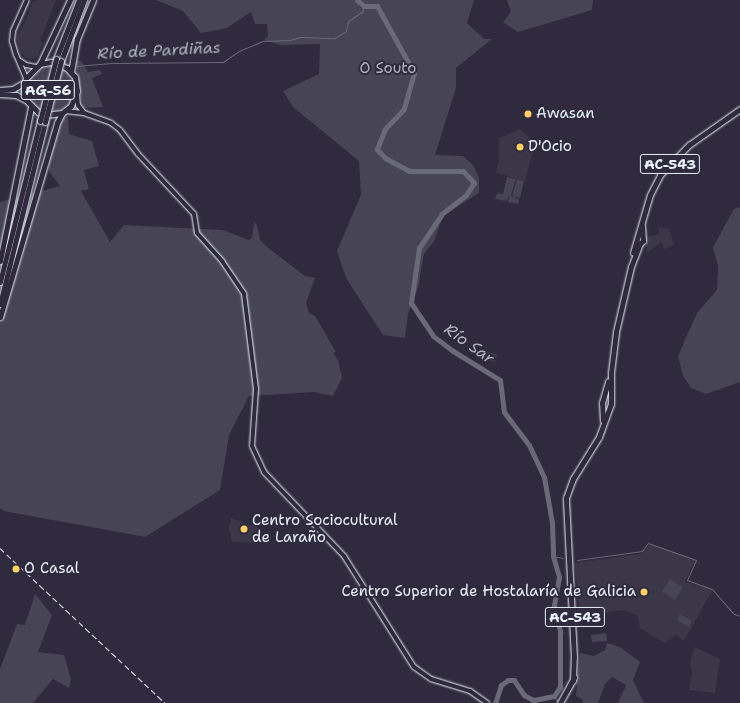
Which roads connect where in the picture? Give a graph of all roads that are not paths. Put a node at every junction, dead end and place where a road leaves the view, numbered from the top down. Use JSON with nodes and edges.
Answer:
{"nodes":[{"id":1,"x":27,"y":0,"type":"edge"},
{"id":2,"x":70,"y":0,"type":"edge"},
{"id":3,"x":79,"y":0,"type":"edge"},
{"id":4,"x":84,"y":0,"type":"edge"},
{"id":5,"x":93,"y":0,"type":"edge"},
{"id":6,"x":18,"y":60,"type":"junction"},
{"id":7,"x":59,"y":60,"type":"junction"},
{"id":8,"x":38,"y":65,"type":"junction"},
{"id":9,"x":71,"y":72,"type":"junction"},
{"id":10,"x":25,"y":80,"type":"junction"},
{"id":11,"x":0,"y":90,"type":"edge"},
{"id":12,"x":77,"y":91,"type":"junction"},
{"id":13,"x":0,"y":94,"type":"edge"},
{"id":14,"x":26,"y":100,"type":"junction"},
{"id":15,"x":31,"y":107,"type":"junction"},
{"id":16,"x":740,"y":109,"type":"edge"},
{"id":17,"x":64,"y":112,"type":"junction"},
{"id":18,"x":84,"y":113,"type":"junction"},
{"id":19,"x":43,"y":122,"type":"junction"},
{"id":20,"x":643,"y":219,"type":"junction"},
{"id":21,"x":642,"y":238,"type":"junction"},
{"id":22,"x":636,"y":239,"type":"junction"},
{"id":23,"x":640,"y":244,"type":"junction"},
{"id":24,"x":0,"y":261,"type":"edge"},
{"id":25,"x":631,"y":267,"type":"junction"},
{"id":26,"x":0,"y":282,"type":"edge"},
{"id":27,"x":0,"y":304,"type":"edge"},
{"id":28,"x":0,"y":317,"type":"edge"},
{"id":29,"x":611,"y":373,"type":"junction"},
{"id":30,"x":610,"y":400,"type":"junction"},
{"id":31,"x":603,"y":403,"type":"junction"},
{"id":32,"x":610,"y":406,"type":"junction"},
{"id":33,"x":601,"y":433,"type":"junction"},
{"id":34,"x":487,"y":703,"type":"edge"},
{"id":35,"x":560,"y":703,"type":"edge"}],
"edges":[{"from":1,"to":6,"type":"street"},
{"from":2,"to":8,"type":"highway"},
{"from":3,"to":7,"type":"highway","number":"AG-56"},
{"from":4,"to":7,"type":"highway","number":"AG-56"},
{"from":5,"to":9,"type":"highway"},
{"from":6,"to":8,"type":"street"},
{"from":6,"to":10,"type":"street"},
{"from":7,"to":19,"type":"highway","number":"AG-56","bridge":true},
{"from":8,"to":9,"type":"highway"},
{"from":8,"to":10,"type":"highway"},
{"from":9,"to":12,"type":"highway"},
{"from":10,"to":11,"type":"highway"},
{"from":10,"to":14,"type":"highway"},
{"from":12,"to":17,"type":"highway"},
{"from":12,"to":18,"type":"street"},
{"from":13,"to":14,"type":"highway"},
{"from":14,"to":15,"type":"highway"},
{"from":15,"to":17,"type":"highway"},
{"from":15,"to":24,"type":"highway"},
{"from":16,"to":20,"type":"main road","number":"AC-543"},
{"from":17,"to":18,"type":"street"},
{"from":17,"to":28,"type":"highway"},
{"from":18,"to":34,"type":"street"},
{"from":19,"to":26,"type":"highway","number":"AG-56"},
{"from":19,"to":27,"type":"highway","number":"AG-56"},
{"from":20,"to":21,"type":"main road","number":"AC-543"},
{"from":20,"to":22,"type":"main road","number":"AC-543"},
{"from":21,"to":22,"type":"main road"},
{"from":21,"to":23,"type":"main road","number":"AC-543"},
{"from":22,"to":23,"type":"main road"},
{"from":22,"to":25,"type":"main road","number":"AC-543"},
{"from":23,"to":25,"type":"main road","number":"AC-543"},
{"from":25,"to":29,"type":"main road","number":"AC-543"},
{"from":29,"to":30,"type":"main road","number":"AC-543"},
{"from":29,"to":31,"type":"main road","number":"AC-543"},
{"from":30,"to":31,"type":"main road"},
{"from":30,"to":32,"type":"main road","number":"AC-543"},
{"from":31,"to":32,"type":"main road"},
{"from":31,"to":33,"type":"main road","number":"AC-543"},
{"from":32,"to":33,"type":"main road","number":"AC-543"},
{"from":33,"to":35,"type":"main road","number":"AC-543"}]}
